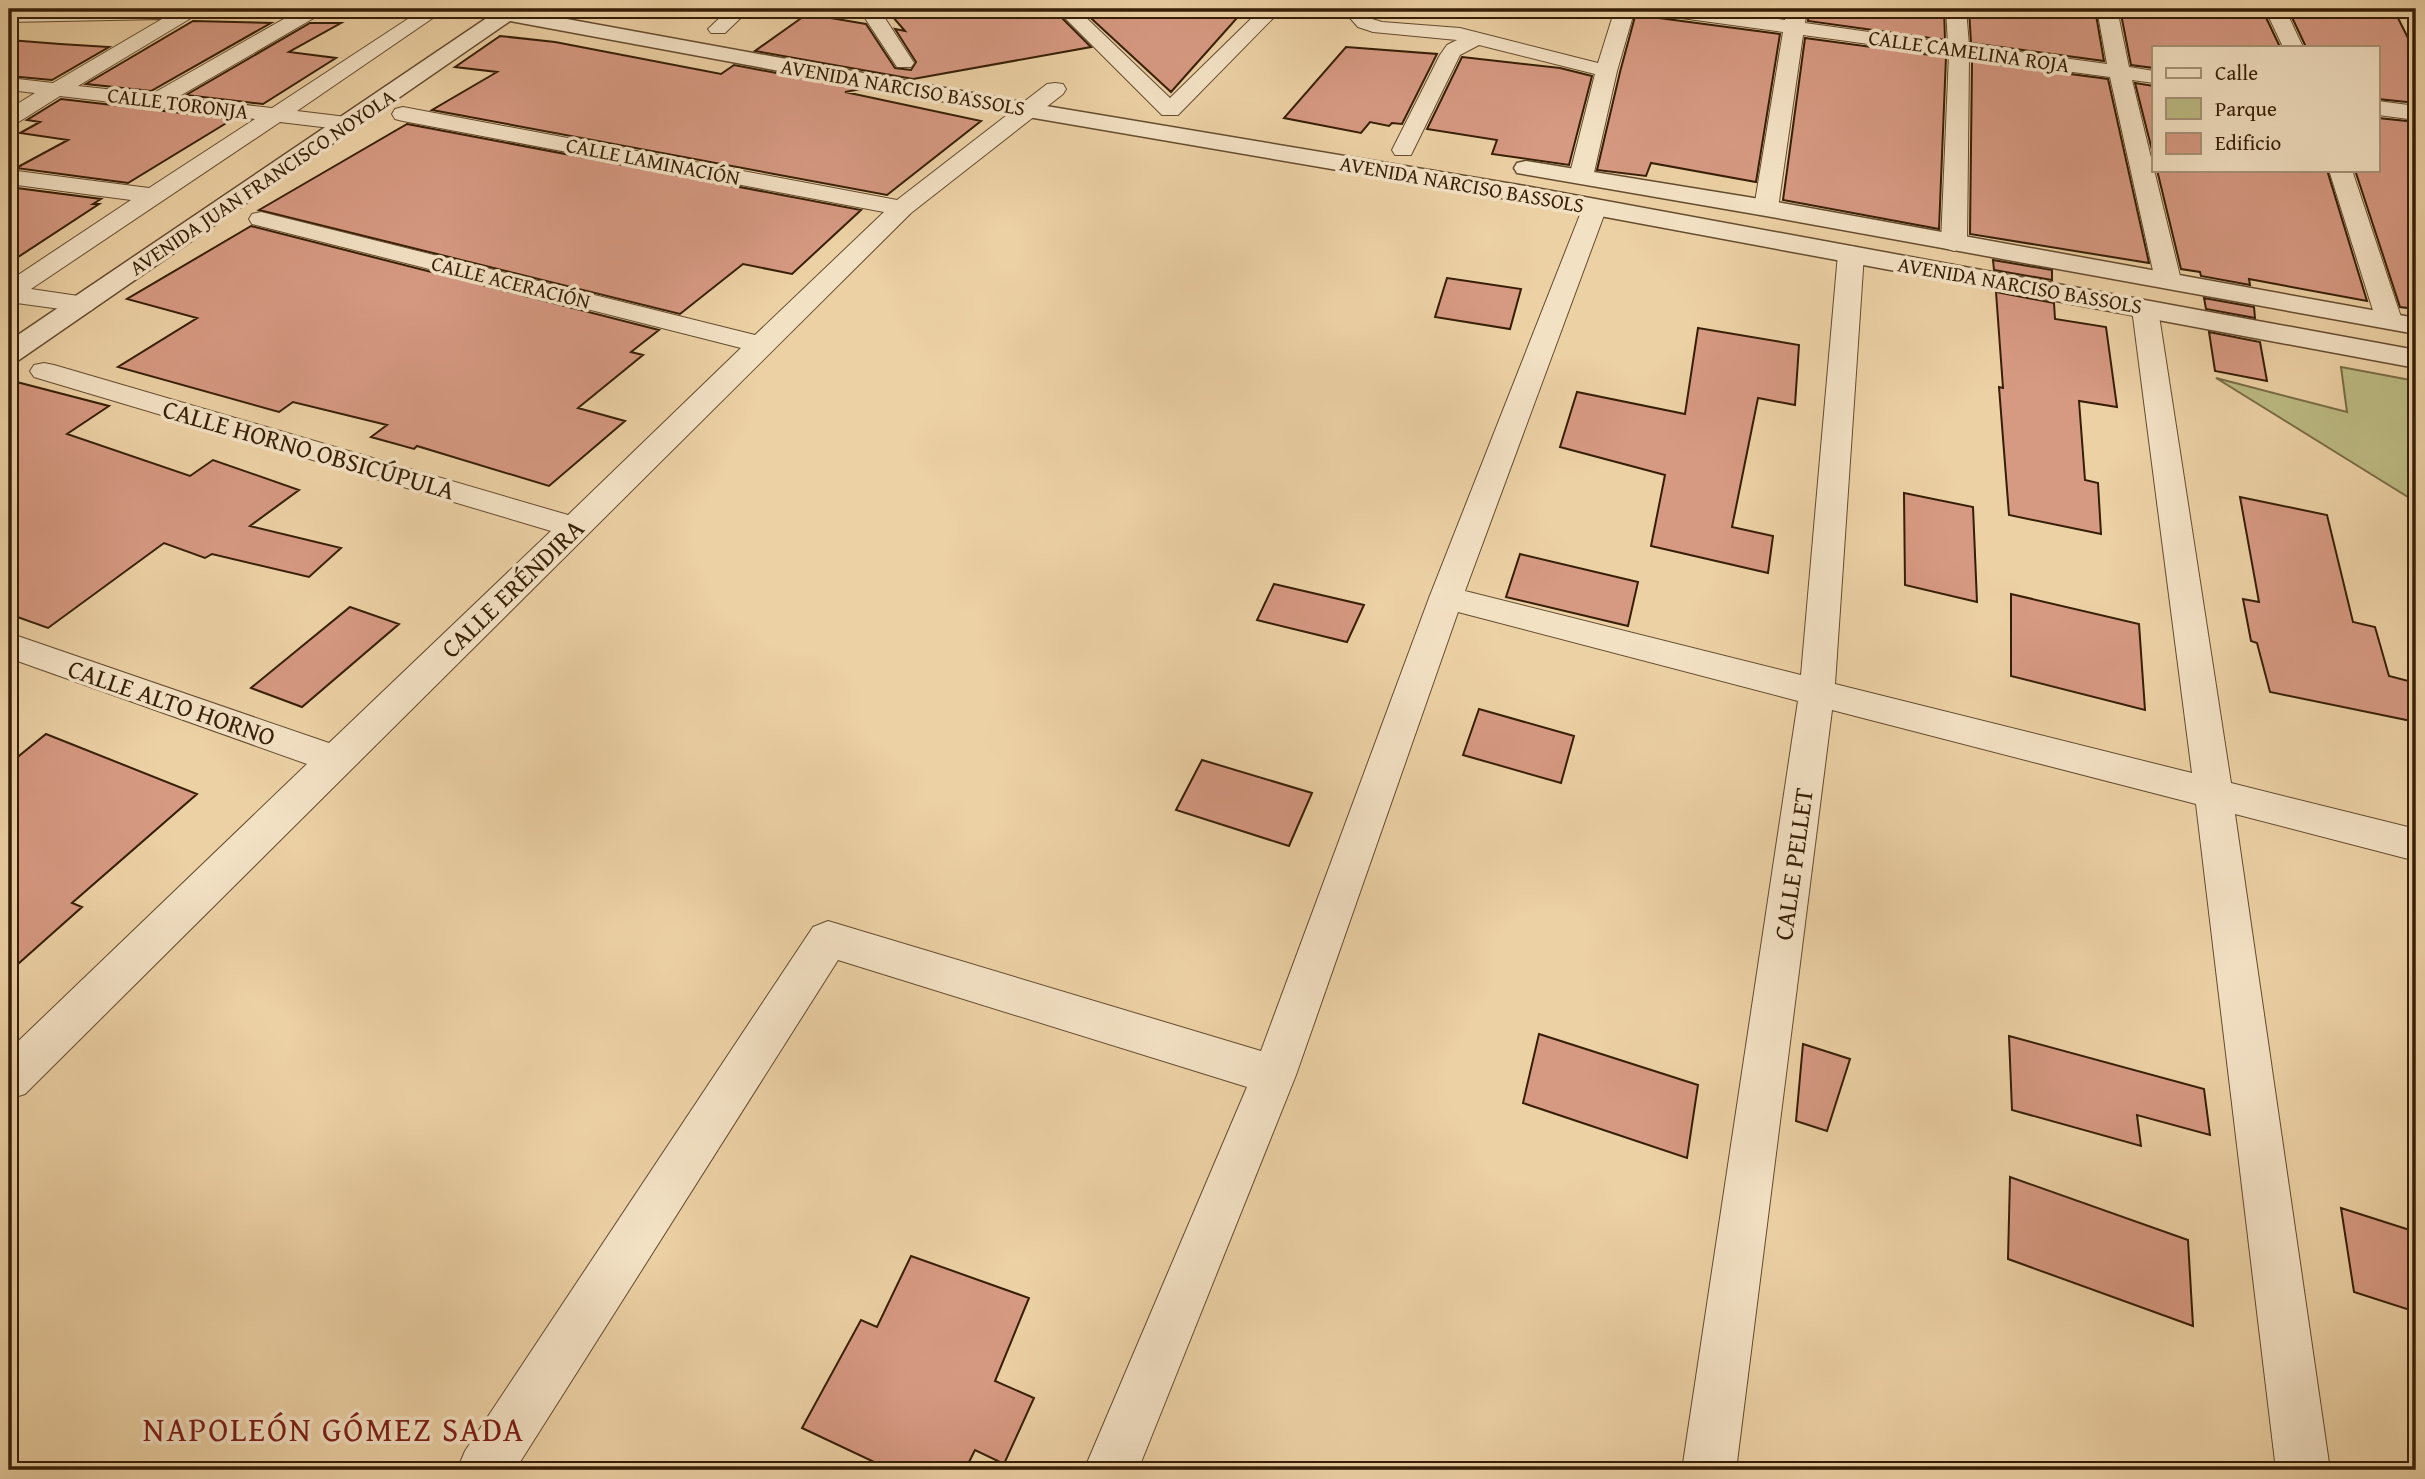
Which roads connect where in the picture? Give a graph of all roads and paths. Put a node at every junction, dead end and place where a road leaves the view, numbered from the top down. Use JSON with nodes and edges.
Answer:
{"nodes":[{"id":1,"x":316,"y":9,"type":"edge"},
{"id":2,"x":334,"y":9,"type":"edge"},
{"id":3,"x":436,"y":9,"type":"edge"},
{"id":4,"x":596,"y":9,"type":"edge"},
{"id":5,"x":740,"y":9,"type":"edge"},
{"id":6,"x":869,"y":9,"type":"edge"},
{"id":7,"x":1066,"y":9,"type":"edge"},
{"id":8,"x":1272,"y":9,"type":"edge"},
{"id":9,"x":1352,"y":9,"type":"edge"},
{"id":10,"x":1625,"y":9,"type":"edge"},
{"id":11,"x":1659,"y":9,"type":"edge"},
{"id":12,"x":1956,"y":9,"type":"edge"},
{"id":13,"x":2107,"y":9,"type":"edge"},
{"id":14,"x":2275,"y":9,"type":"edge"},
{"id":15,"x":187,"y":11,"type":"edge"},
{"id":16,"x":510,"y":11,"type":"edge"},
{"id":17,"x":9,"y":16,"type":"edge"},
{"id":18,"x":33,"y":16,"type":"junction"},
{"id":19,"x":1795,"y":18,"type":"edge"},
{"id":20,"x":9,"y":29,"type":"edge"},
{"id":21,"x":718,"y":29,"type":"junction"},
{"id":22,"x":744,"y":34,"type":"dead end"},
{"id":23,"x":1477,"y":38,"type":"junction"},
{"id":24,"x":2293,"y":46,"type":"edge"},
{"id":25,"x":1959,"y":50,"type":"junction"},
{"id":26,"x":877,"y":58,"type":"dead end"},
{"id":27,"x":904,"y":63,"type":"junction"},
{"id":28,"x":931,"y":68,"type":"dead end"},
{"id":29,"x":1606,"y":71,"type":"junction"},
{"id":30,"x":2119,"y":72,"type":"junction"},
{"id":31,"x":2152,"y":77,"type":"edge"},
{"id":32,"x":9,"y":84,"type":"edge"},
{"id":33,"x":61,"y":89,"type":"junction"},
{"id":34,"x":1081,"y":94,"type":"dead end"},
{"id":35,"x":1028,"y":97,"type":"junction"},
{"id":36,"x":155,"y":101,"type":"junction"},
{"id":37,"x":1132,"y":103,"type":"dead end"},
{"id":38,"x":2380,"y":108,"type":"edge"},
{"id":39,"x":1170,"y":110,"type":"junction"},
{"id":40,"x":2416,"y":113,"type":"edge"},
{"id":41,"x":403,"y":114,"type":"dead end"},
{"id":42,"x":1198,"y":114,"type":"dead end"},
{"id":43,"x":276,"y":115,"type":"junction"},
{"id":44,"x":9,"y":118,"type":"edge"},
{"id":45,"x":347,"y":123,"type":"junction"},
{"id":46,"x":1376,"y":145,"type":"dead end"},
{"id":47,"x":1403,"y":149,"type":"junction"},
{"id":48,"x":1429,"y":153,"type":"dead end"},
{"id":49,"x":1506,"y":165,"type":"dead end"},
{"id":50,"x":2341,"y":172,"type":"edge"},
{"id":51,"x":9,"y":177,"type":"edge"},
{"id":52,"x":1588,"y":192,"type":"junction"},
{"id":53,"x":154,"y":196,"type":"junction"},
{"id":54,"x":902,"y":208,"type":"junction"},
{"id":55,"x":1766,"y":208,"type":"junction"},
{"id":56,"x":261,"y":219,"type":"dead end"},
{"id":57,"x":1954,"y":243,"type":"junction"},
{"id":58,"x":1851,"y":254,"type":"junction"},
{"id":59,"x":9,"y":293,"type":"edge"},
{"id":60,"x":2156,"y":294,"type":"junction"},
{"id":61,"x":83,"y":304,"type":"junction"},
{"id":62,"x":2389,"y":320,"type":"junction"},
{"id":63,"x":2416,"y":326,"type":"edge"},
{"id":64,"x":761,"y":345,"type":"junction"},
{"id":65,"x":9,"y":354,"type":"edge"},
{"id":66,"x":2416,"y":359,"type":"edge"},
{"id":67,"x":44,"y":371,"type":"dead end"},
{"id":68,"x":574,"y":527,"type":"junction"},
{"id":69,"x":1446,"y":598,"type":"junction"},
{"id":70,"x":9,"y":645,"type":"edge"},
{"id":71,"x":1817,"y":691,"type":"junction"},
{"id":72,"x":336,"y":760,"type":"junction"},
{"id":73,"x":2213,"y":791,"type":"junction"},
{"id":74,"x":2416,"y":845,"type":"edge"},
{"id":75,"x":1274,"y":1075,"type":"junction"},
{"id":76,"x":9,"y":1079,"type":"edge"},
{"id":77,"x":484,"y":1470,"type":"edge"},
{"id":78,"x":1111,"y":1470,"type":"edge"},
{"id":79,"x":1709,"y":1470,"type":"edge"},
{"id":80,"x":2303,"y":1470,"type":"edge"}],
"edges":[{"from":1,"to":2,"type":"street"},
{"from":1,"to":15,"type":"street"},
{"from":1,"to":36,"type":"street"},
{"from":3,"to":43,"type":"street"},
{"from":4,"to":21,"type":"street"},
{"from":5,"to":21,"type":"street"},
{"from":6,"to":27,"type":"street"},
{"from":7,"to":39,"type":"street"},
{"from":8,"to":39,"type":"street"},
{"from":9,"to":23,"type":"street"},
{"from":10,"to":29,"type":"street"},
{"from":11,"to":19,"type":"street","name":"CALLE CAMELINA ROJA"},
{"from":12,"to":25,"type":"street"},
{"from":13,"to":30,"type":"street"},
{"from":14,"to":24,"type":"street"},
{"from":15,"to":18,"type":"street"},
{"from":15,"to":33,"type":"street"},
{"from":16,"to":35,"type":"street","name":"AVENIDA NARCISO BASSOLS"},
{"from":16,"to":45,"type":"street","name":"AVENIDA JUAN FRANCISCO NOYOLA"},
{"from":17,"to":18,"type":"street"},
{"from":18,"to":20,"type":"street"},
{"from":19,"to":25,"type":"street","name":"CALLE CAMELINA ROJA"},
{"from":19,"to":55,"type":"street"},
{"from":21,"to":22,"type":"street"},
{"from":23,"to":29,"type":"street"},
{"from":23,"to":47,"type":"street"},
{"from":25,"to":30,"type":"street","name":"CALLE CAMELINA ROJA"},
{"from":25,"to":57,"type":"street"},
{"from":26,"to":27,"type":"street","name":"AVENIDA NARCISO BASSOLS"},
{"from":27,"to":28,"type":"street","name":"AVENIDA NARCISO BASSOLS"},
{"from":29,"to":52,"type":"street"},
{"from":30,"to":31,"type":"street","name":"CALLE CAMELINA ROJA"},
{"from":30,"to":60,"type":"street"},
{"from":32,"to":33,"type":"street","name":"CALLE TORONJA"},
{"from":33,"to":36,"type":"street","name":"CALLE TORONJA"},
{"from":33,"to":44,"type":"street"},
{"from":34,"to":35,"type":"street","name":"AVENIDA NARCISO BASSOLS"},
{"from":35,"to":52,"type":"street","name":"AVENIDA NARCISO BASSOLS"},
{"from":35,"to":54,"type":"street","name":"CALLE ERÉNDIRA"},
{"from":36,"to":43,"type":"street","name":"CALLE TORONJA"},
{"from":37,"to":39,"type":"street"},
{"from":38,"to":40,"type":"street"},
{"from":39,"to":42,"type":"street"},
{"from":41,"to":54,"type":"street","name":"CALLE LAMINACIÓN"},
{"from":43,"to":45,"type":"street","name":"CALLE TORONJA"},
{"from":43,"to":53,"type":"street"},
{"from":45,"to":61,"type":"street","name":"AVENIDA JUAN FRANCISCO NOYOLA"},
{"from":46,"to":47,"type":"street","name":"AVENIDA NARCISO BASSOLS"},
{"from":47,"to":48,"type":"street","name":"AVENIDA NARCISO BASSOLS"},
{"from":49,"to":52,"type":"street","name":"AVENIDA NARCISO BASSOLS"},
{"from":50,"to":62,"type":"street"},
{"from":51,"to":53,"type":"street"},
{"from":52,"to":55,"type":"street","name":"AVENIDA NARCISO BASSOLS"},
{"from":52,"to":58,"type":"street","name":"AVENIDA NARCISO BASSOLS"},
{"from":52,"to":69,"type":"street"},
{"from":53,"to":59,"type":"street"},
{"from":54,"to":64,"type":"street","name":"CALLE ERÉNDIRA"},
{"from":55,"to":57,"type":"street","name":"AVENIDA NARCISO BASSOLS"},
{"from":56,"to":64,"type":"street","name":"CALLE ACERACIÓN"},
{"from":57,"to":60,"type":"street","name":"AVENIDA NARCISO BASSOLS"},
{"from":58,"to":60,"type":"street","name":"AVENIDA NARCISO BASSOLS"},
{"from":58,"to":71,"type":"street","name":"CALLE PELLET"},
{"from":59,"to":61,"type":"street"},
{"from":60,"to":62,"type":"street","name":"AVENIDA NARCISO BASSOLS"},
{"from":60,"to":66,"type":"street","name":"AVENIDA NARCISO BASSOLS"},
{"from":60,"to":73,"type":"street"},
{"from":61,"to":65,"type":"street","name":"AVENIDA JUAN FRANCISCO NOYOLA"},
{"from":62,"to":63,"type":"street","name":"AVENIDA NARCISO BASSOLS"},
{"from":64,"to":68,"type":"street","name":"CALLE ERÉNDIRA"},
{"from":67,"to":68,"type":"street","name":"CALLE HORNO OBSICÚPULA"},
{"from":68,"to":72,"type":"street","name":"CALLE ERÉNDIRA"},
{"from":69,"to":71,"type":"street"},
{"from":69,"to":75,"type":"street"},
{"from":70,"to":72,"type":"street","name":"CALLE ALTO HORNO"},
{"from":71,"to":73,"type":"street"},
{"from":71,"to":79,"type":"street","name":"CALLE PELLET"},
{"from":72,"to":76,"type":"street","name":"CALLE ERÉNDIRA"},
{"from":73,"to":74,"type":"street"},
{"from":73,"to":80,"type":"street"},
{"from":75,"to":77,"type":"street"},
{"from":75,"to":78,"type":"street"}]}
